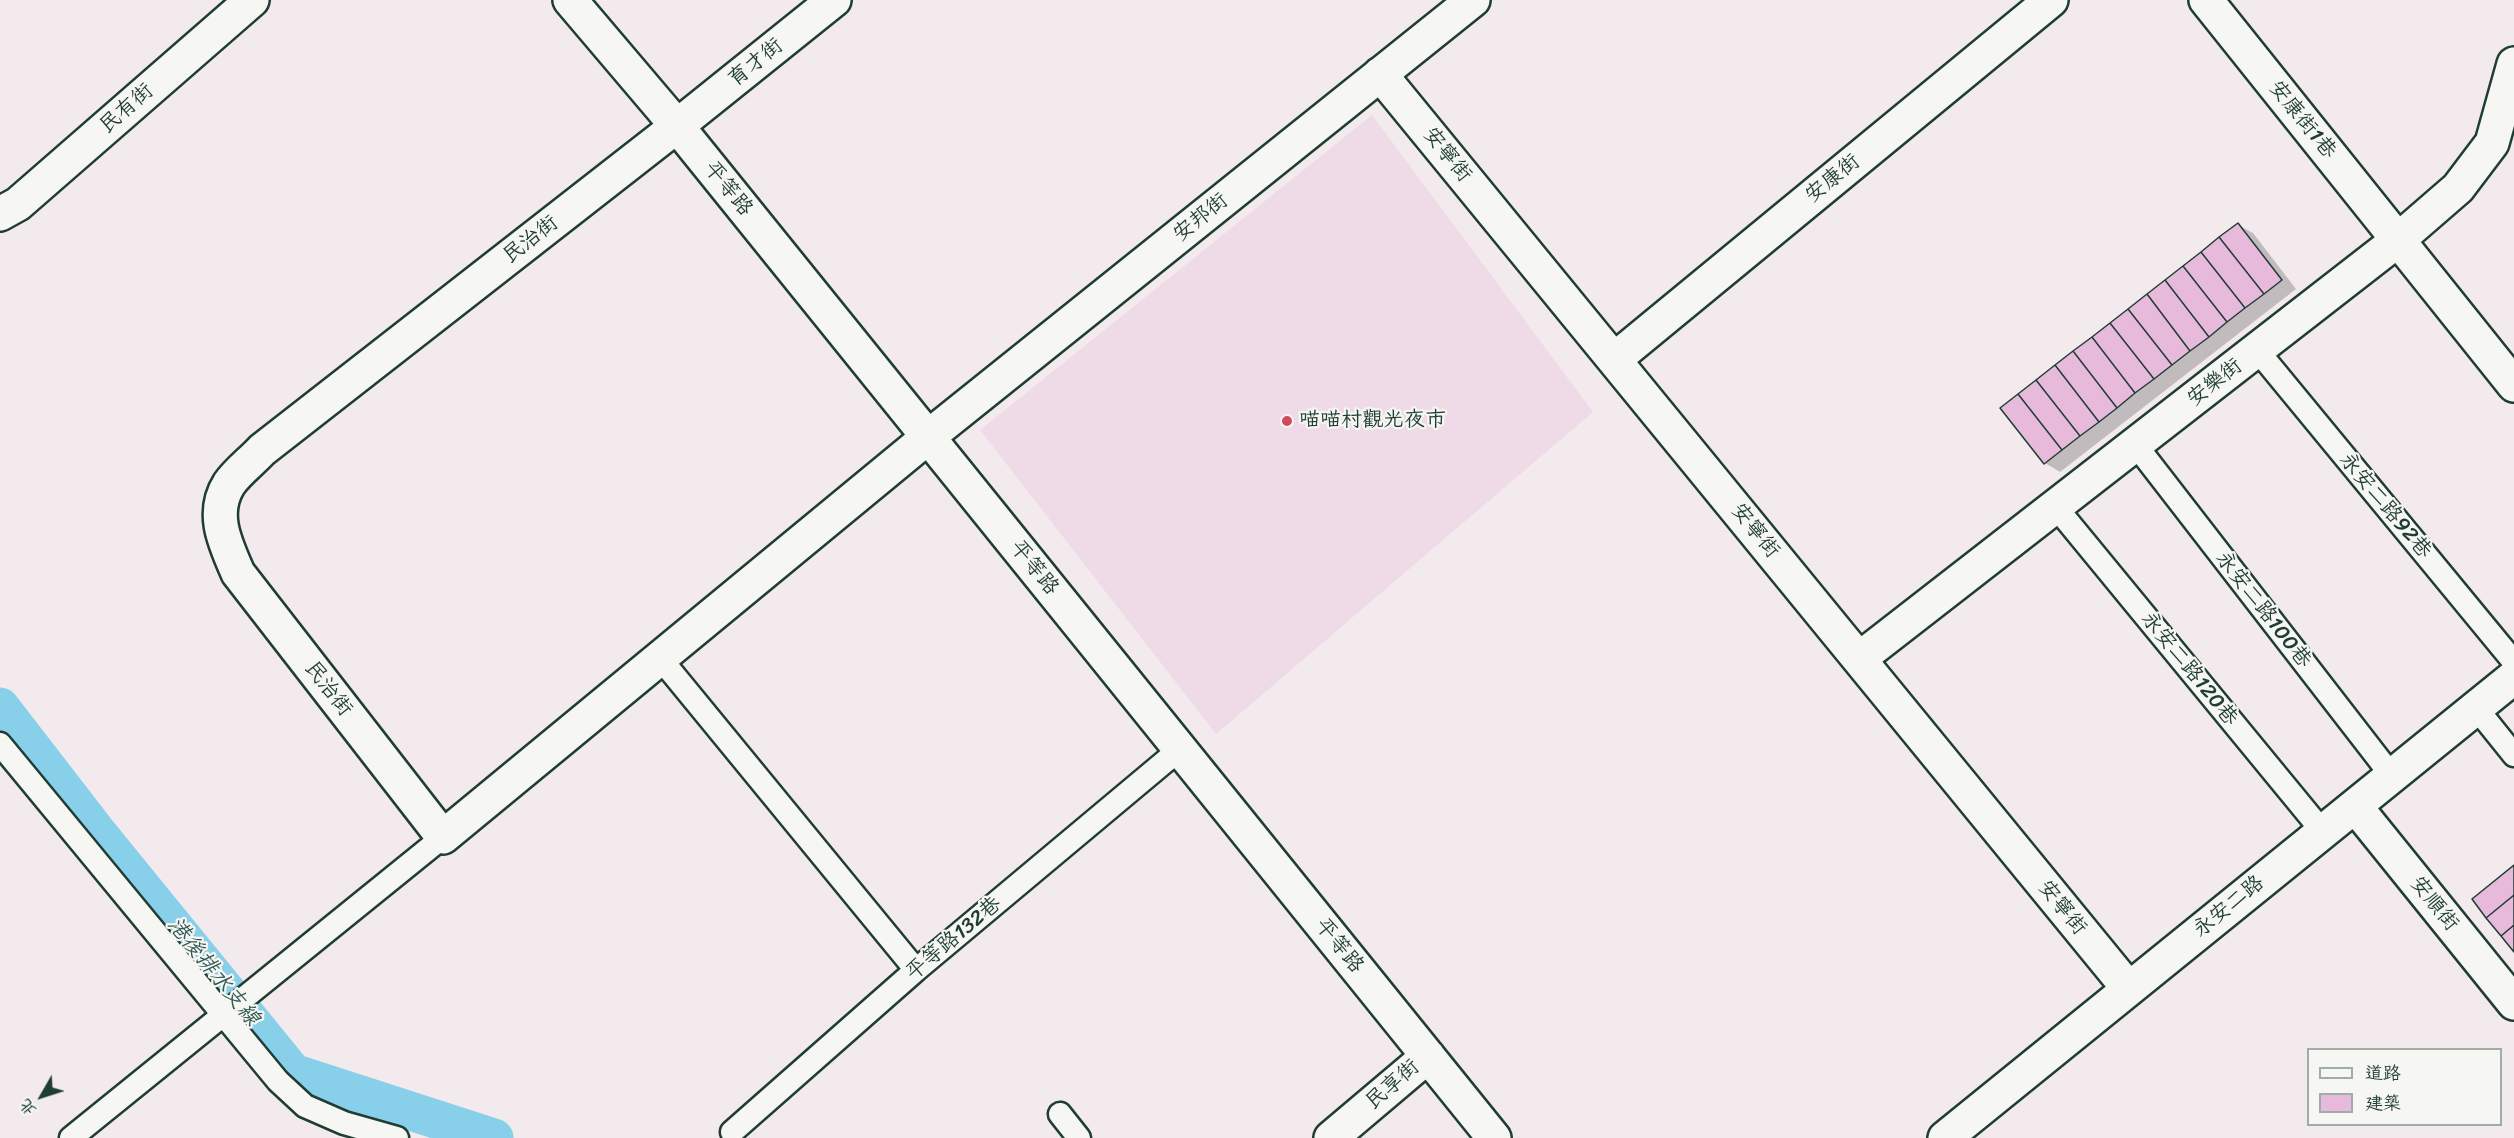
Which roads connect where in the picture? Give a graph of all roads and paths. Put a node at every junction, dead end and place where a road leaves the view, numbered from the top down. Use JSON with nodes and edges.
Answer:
{"nodes":[{"id":1,"x":252,"y":0,"type":"edge"},
{"id":2,"x":570,"y":0,"type":"edge"},
{"id":3,"x":834,"y":0,"type":"edge"},
{"id":4,"x":1473,"y":0,"type":"edge"},
{"id":5,"x":2051,"y":0,"type":"edge"},
{"id":6,"x":2206,"y":0,"type":"edge"},
{"id":7,"x":2514,"y":64,"type":"edge"},
{"id":8,"x":1380,"y":75,"type":"junction"},
{"id":9,"x":677,"y":126,"type":"junction"},
{"id":10,"x":0,"y":214,"type":"edge"},
{"id":11,"x":2398,"y":240,"type":"junction"},
{"id":12,"x":2257,"y":350,"type":"junction"},
{"id":13,"x":1615,"y":359,"type":"junction"},
{"id":14,"x":2514,"y":385,"type":"edge"},
{"id":15,"x":928,"y":437,"type":"junction"},
{"id":16,"x":2135,"y":444,"type":"junction"},
{"id":17,"x":2055,"y":506,"type":"junction"},
{"id":18,"x":660,"y":658,"type":"junction"},
{"id":19,"x":1859,"y":659,"type":"junction"},
{"id":20,"x":2514,"y":662,"type":"edge"},
{"id":21,"x":2514,"y":677,"type":"edge"},
{"id":22,"x":2477,"y":709,"type":"junction"},
{"id":23,"x":0,"y":744,"type":"edge"},
{"id":24,"x":1180,"y":749,"type":"junction"},
{"id":25,"x":2514,"y":755,"type":"edge"},
{"id":26,"x":2392,"y":776,"type":"junction"},
{"id":27,"x":2355,"y":806,"type":"junction"},
{"id":28,"x":2323,"y":832,"type":"junction"},
{"id":29,"x":443,"y":837,"type":"junction"},
{"id":30,"x":916,"y":970,"type":"junction"},
{"id":31,"x":2129,"y":989,"type":"junction"},
{"id":32,"x":2514,"y":1003,"type":"edge"},
{"id":33,"x":223,"y":1016,"type":"junction"},
{"id":34,"x":1428,"y":1056,"type":"junction"},
{"id":35,"x":1060,"y":1114,"type":"dead end"},
{"id":36,"x":732,"y":1132,"type":"dead end"},
{"id":37,"x":71,"y":1138,"type":"edge"},
{"id":38,"x":397,"y":1138,"type":"edge"},
{"id":39,"x":1079,"y":1138,"type":"edge"},
{"id":40,"x":1331,"y":1138,"type":"edge"},
{"id":41,"x":1494,"y":1138,"type":"edge"},
{"id":42,"x":1945,"y":1138,"type":"edge"}],
"edges":[{"from":1,"to":10,"type":"street","name":"民有街"},
{"from":2,"to":9,"type":"street","name":"平等路"},
{"from":3,"to":9,"type":"street","name":"育才街"},
{"from":4,"to":8,"type":"street","name":"安邦街"},
{"from":5,"to":13,"type":"street","name":"安康街"},
{"from":6,"to":11,"type":"street","name":"安康街1巷"},
{"from":7,"to":11,"type":"street","name":"安樂街"},
{"from":8,"to":13,"type":"street","name":"安寧街"},
{"from":8,"to":15,"type":"street","name":"安邦街"},
{"from":9,"to":15,"type":"street","name":"平等路"},
{"from":9,"to":29,"type":"street","name":"民治街"},
{"from":11,"to":12,"type":"street","name":"安樂街"},
{"from":11,"to":14,"type":"street","name":"安康街1巷"},
{"from":12,"to":16,"type":"street","name":"安樂街"},
{"from":12,"to":20,"type":"lane","name":"永安二路92巷"},
{"from":13,"to":19,"type":"street","name":"安寧街"},
{"from":15,"to":18,"type":"street"},
{"from":15,"to":24,"type":"street","name":"平等路"},
{"from":16,"to":17,"type":"street","name":"安樂街"},
{"from":16,"to":26,"type":"lane","name":"永安二路100巷"},
{"from":17,"to":19,"type":"street","name":"安樂街"},
{"from":17,"to":28,"type":"lane","name":"永安二路120巷"},
{"from":18,"to":29,"type":"street"},
{"from":18,"to":30,"type":"lane"},
{"from":19,"to":31,"type":"street","name":"安寧街"},
{"from":21,"to":22,"type":"street","name":"永安二路"},
{"from":22,"to":25,"type":"lane"},
{"from":22,"to":26,"type":"street","name":"永安二路"},
{"from":23,"to":33,"type":"lane"},
{"from":24,"to":30,"type":"lane","name":"平等路132巷"},
{"from":24,"to":34,"type":"street","name":"平等路"},
{"from":26,"to":27,"type":"street","name":"永安二路"},
{"from":27,"to":28,"type":"street","name":"永安二路"},
{"from":27,"to":32,"type":"street","name":"安順街"},
{"from":28,"to":31,"type":"street","name":"永安二路"},
{"from":29,"to":33,"type":"lane"},
{"from":30,"to":36,"type":"lane","name":"平等路132巷"},
{"from":31,"to":42,"type":"street","name":"永安二路"},
{"from":33,"to":37,"type":"lane"},
{"from":33,"to":38,"type":"lane"},
{"from":34,"to":40,"type":"street","name":"民享街"},
{"from":34,"to":41,"type":"street","name":"平等路"},
{"from":35,"to":39,"type":"lane"}]}
